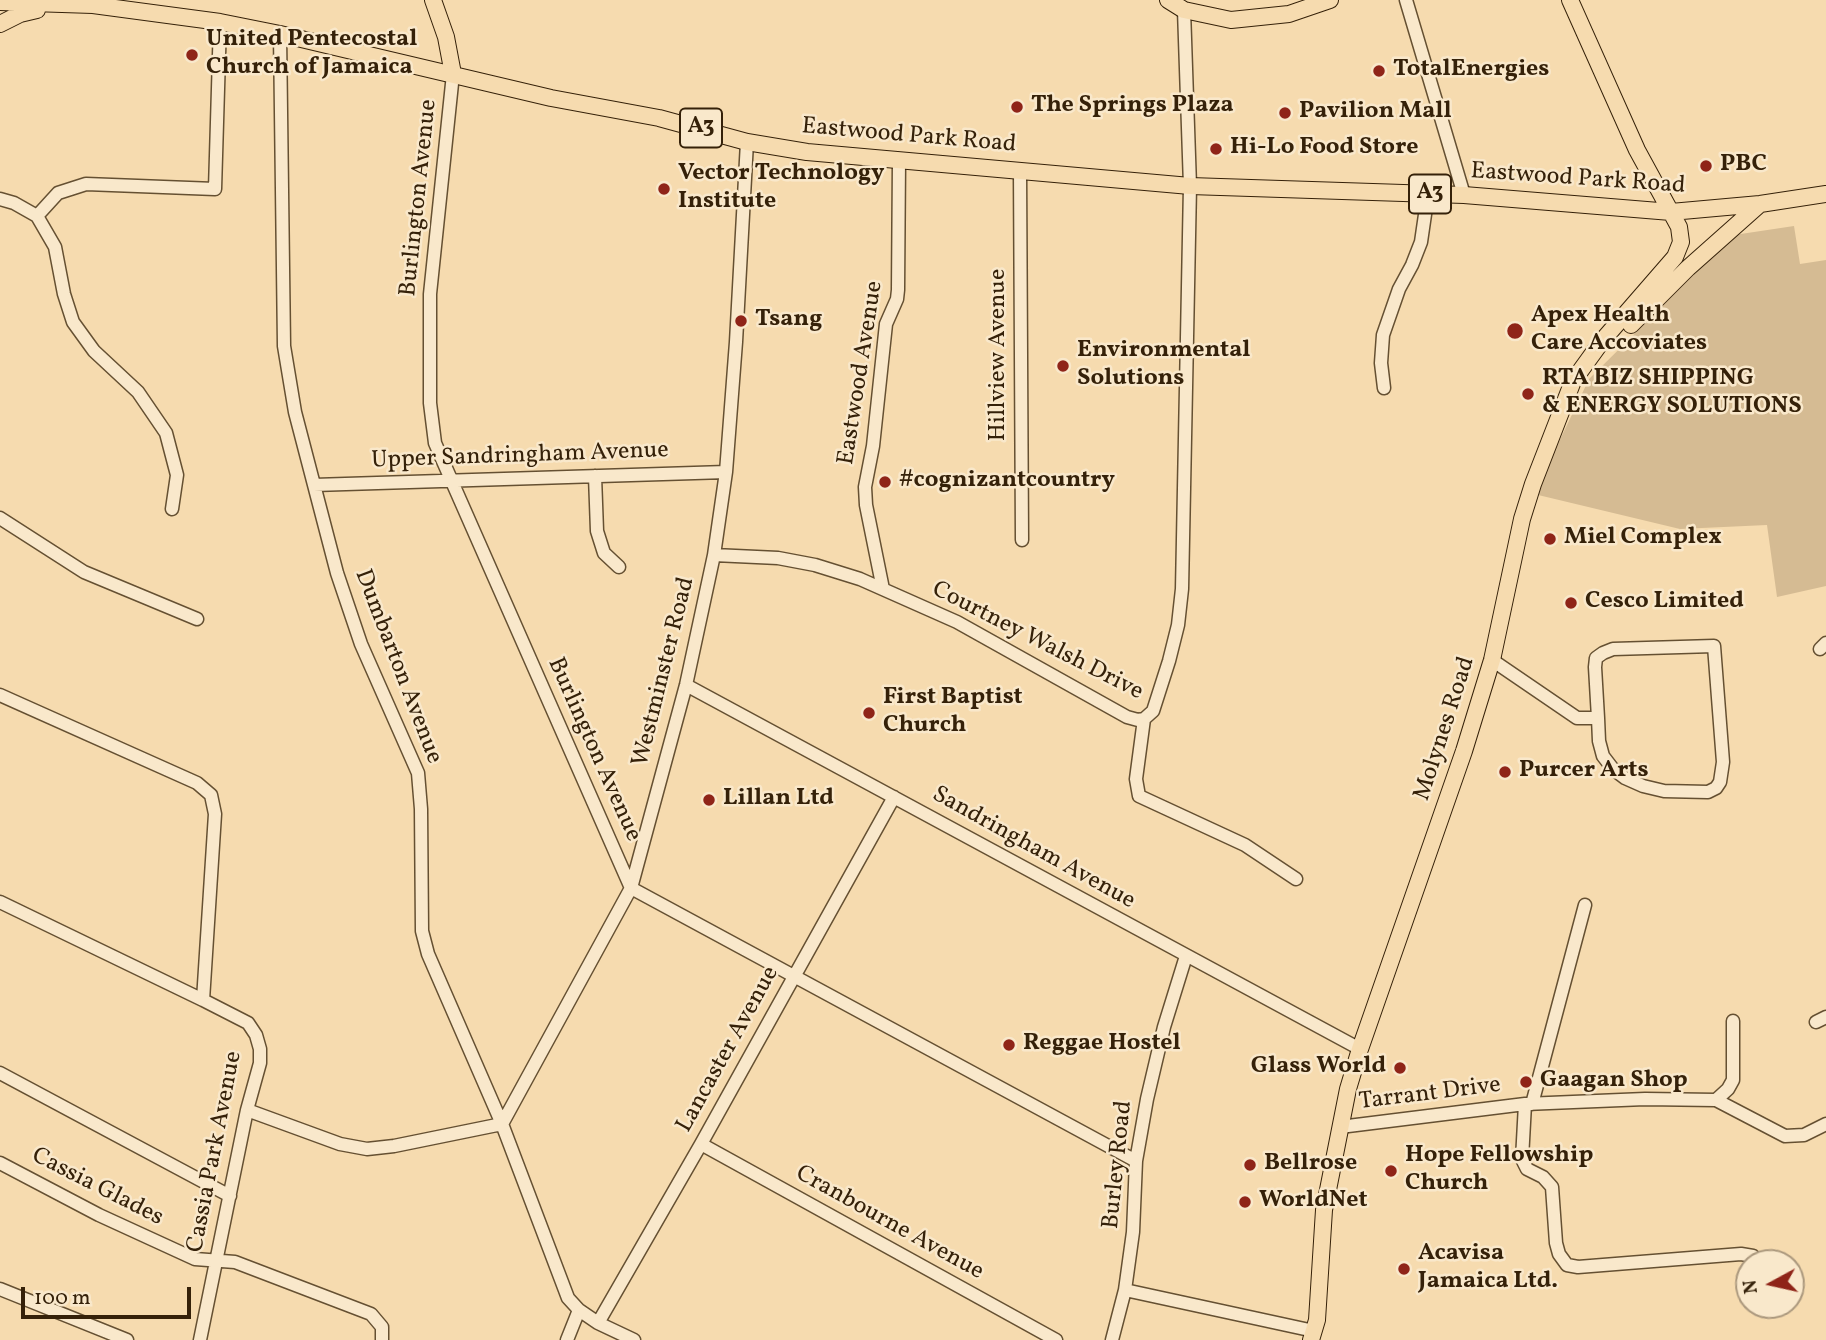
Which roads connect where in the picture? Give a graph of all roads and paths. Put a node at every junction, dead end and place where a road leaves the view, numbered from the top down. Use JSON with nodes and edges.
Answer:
{"nodes":[{"id":1,"x":433,"y":0,"type":"edge"},
{"id":2,"x":1168,"y":0,"type":"edge"},
{"id":3,"x":1329,"y":0,"type":"edge"},
{"id":4,"x":1406,"y":0,"type":"edge"},
{"id":5,"x":1570,"y":0,"type":"edge"},
{"id":6,"x":3,"y":3,"type":"edge"},
{"id":7,"x":85,"y":5,"type":"junction"},
{"id":8,"x":1288,"y":7,"type":"edge"},
{"id":9,"x":1184,"y":10,"type":"junction"},
{"id":10,"x":220,"y":22,"type":"junction"},
{"id":11,"x":0,"y":24,"type":"edge"},
{"id":12,"x":280,"y":34,"type":"junction"},
{"id":13,"x":453,"y":74,"type":"junction"},
{"id":14,"x":747,"y":142,"type":"junction"},
{"id":15,"x":900,"y":161,"type":"junction"},
{"id":16,"x":1020,"y":170,"type":"junction"},
{"id":17,"x":1190,"y":186,"type":"junction"},
{"id":18,"x":1427,"y":194,"type":"junction"},
{"id":19,"x":1826,"y":194,"type":"edge"},
{"id":20,"x":1464,"y":195,"type":"junction"},
{"id":21,"x":0,"y":199,"type":"edge"},
{"id":22,"x":1760,"y":204,"type":"junction"},
{"id":23,"x":1671,"y":212,"type":"junction"},
{"id":24,"x":37,"y":216,"type":"junction"},
{"id":25,"x":1384,"y":388,"type":"dead end"},
{"id":26,"x":1567,"y":398,"type":"junction"},
{"id":27,"x":726,"y":472,"type":"junction"},
{"id":28,"x":595,"y":476,"type":"junction"},
{"id":29,"x":450,"y":481,"type":"junction"},
{"id":30,"x":314,"y":485,"type":"junction"},
{"id":31,"x":172,"y":509,"type":"dead end"},
{"id":32,"x":0,"y":518,"type":"edge"},
{"id":33,"x":1022,"y":540,"type":"dead end"},
{"id":34,"x":714,"y":555,"type":"junction"},
{"id":35,"x":619,"y":567,"type":"dead end"},
{"id":36,"x":883,"y":589,"type":"junction"},
{"id":37,"x":197,"y":620,"type":"dead end"},
{"id":38,"x":1492,"y":660,"type":"junction"},
{"id":39,"x":686,"y":685,"type":"junction"},
{"id":40,"x":0,"y":695,"type":"edge"},
{"id":41,"x":1598,"y":718,"type":"junction"},
{"id":42,"x":1144,"y":719,"type":"junction"},
{"id":43,"x":894,"y":797,"type":"junction"},
{"id":44,"x":1296,"y":879,"type":"dead end"},
{"id":45,"x":631,"y":888,"type":"junction"},
{"id":46,"x":0,"y":902,"type":"edge"},
{"id":47,"x":1585,"y":905,"type":"dead end"},
{"id":48,"x":1186,"y":956,"type":"junction"},
{"id":49,"x":794,"y":975,"type":"junction"},
{"id":50,"x":203,"y":1000,"type":"junction"},
{"id":51,"x":1733,"y":1021,"type":"dead end"},
{"id":52,"x":1360,"y":1049,"type":"junction"},
{"id":53,"x":0,"y":1073,"type":"edge"},
{"id":54,"x":1716,"y":1100,"type":"junction"},
{"id":55,"x":1529,"y":1104,"type":"junction"},
{"id":56,"x":247,"y":1110,"type":"junction"},
{"id":57,"x":502,"y":1124,"type":"junction"},
{"id":58,"x":1826,"y":1124,"type":"edge"},
{"id":59,"x":1339,"y":1127,"type":"junction"},
{"id":60,"x":701,"y":1144,"type":"junction"},
{"id":61,"x":1136,"y":1161,"type":"junction"},
{"id":62,"x":0,"y":1163,"type":"edge"},
{"id":63,"x":230,"y":1196,"type":"junction"},
{"id":64,"x":1735,"y":1254,"type":"edge"},
{"id":65,"x":216,"y":1261,"type":"junction"},
{"id":66,"x":0,"y":1289,"type":"edge"},
{"id":67,"x":1125,"y":1290,"type":"junction"},
{"id":68,"x":579,"y":1310,"type":"junction"},
{"id":69,"x":598,"y":1323,"type":"junction"},
{"id":70,"x":1313,"y":1336,"type":"edge"},
{"id":71,"x":127,"y":1340,"type":"edge"},
{"id":72,"x":200,"y":1340,"type":"edge"},
{"id":73,"x":382,"y":1340,"type":"edge"},
{"id":74,"x":567,"y":1340,"type":"edge"},
{"id":75,"x":634,"y":1340,"type":"edge"},
{"id":76,"x":1056,"y":1340,"type":"edge"},
{"id":77,"x":1112,"y":1340,"type":"edge"}],
"edges":[{"from":1,"to":13,"type":"main road"},
{"from":2,"to":9,"type":"main road"},
{"from":3,"to":8,"type":"main road"},
{"from":4,"to":20,"type":"street"},
{"from":5,"to":23,"type":"main road"},
{"from":6,"to":7,"type":"main road","name":"Eastwood Park Road","number":"A3"},
{"from":7,"to":10,"type":"main road","name":"Eastwood Park Road","number":"A3"},
{"from":7,"to":11,"type":"main road"},
{"from":8,"to":9,"type":"main road"},
{"from":9,"to":17,"type":"street","name":"Courtney Walsh Drive"},
{"from":10,"to":12,"type":"main road","name":"Eastwood Park Road","number":"A3"},
{"from":10,"to":24,"type":"street"},
{"from":12,"to":13,"type":"main road","name":"Eastwood Park Road","number":"A3"},
{"from":12,"to":30,"type":"street","name":"Dumbarton Avenue"},
{"from":13,"to":14,"type":"main road","name":"Eastwood Park Road","number":"A3"},
{"from":13,"to":29,"type":"street","name":"Burlington Avenue"},
{"from":14,"to":15,"type":"main road","name":"Eastwood Park Road","number":"A3"},
{"from":14,"to":27,"type":"street","name":"Westminster Road"},
{"from":15,"to":16,"type":"main road","name":"Eastwood Park Road","number":"A3"},
{"from":15,"to":36,"type":"street","name":"Eastwood Avenue"},
{"from":16,"to":17,"type":"main road","name":"Eastwood Park Road","number":"A3"},
{"from":16,"to":33,"type":"street","name":"Hillview Avenue"},
{"from":17,"to":18,"type":"main road","name":"Eastwood Park Road","number":"A3"},
{"from":17,"to":42,"type":"street","name":"Courtney Walsh Drive"},
{"from":18,"to":20,"type":"main road","name":"Eastwood Park Road","number":"A3"},
{"from":18,"to":25,"type":"street"},
{"from":19,"to":22,"type":"main road","name":"Eastwood Park Road","number":"A3"},
{"from":20,"to":23,"type":"main road","name":"Eastwood Park Road","number":"A3"},
{"from":21,"to":24,"type":"street"},
{"from":22,"to":23,"type":"main road","name":"Eastwood Park Road","number":"A3"},
{"from":22,"to":26,"type":"main road","name":"Molynes Road"},
{"from":23,"to":26,"type":"main road"},
{"from":24,"to":31,"type":"street"},
{"from":26,"to":38,"type":"main road","name":"Molynes Road"},
{"from":27,"to":28,"type":"street","name":"Upper Sandringham Avenue"},
{"from":27,"to":34,"type":"street","name":"Westminster Road"},
{"from":28,"to":29,"type":"street","name":"Upper Sandringham Avenue"},
{"from":28,"to":35,"type":"street"},
{"from":29,"to":30,"type":"street","name":"Upper Sandringham Avenue"},
{"from":29,"to":45,"type":"street","name":"Burlington Avenue"},
{"from":30,"to":57,"type":"street","name":"Dumbarton Avenue"},
{"from":32,"to":37,"type":"street"},
{"from":34,"to":36,"type":"street","name":"Courtney Walsh Drive"},
{"from":34,"to":39,"type":"street","name":"Westminster Road"},
{"from":36,"to":42,"type":"street","name":"Courtney Walsh Drive"},
{"from":38,"to":41,"type":"street"},
{"from":38,"to":52,"type":"main road","name":"Molynes Road"},
{"from":39,"to":43,"type":"street","name":"Sandringham Avenue"},
{"from":39,"to":45,"type":"street","name":"Westminster Road"},
{"from":40,"to":50,"type":"street"},
{"from":41,"to":41,"type":"street"},
{"from":42,"to":44,"type":"street"},
{"from":43,"to":48,"type":"street","name":"Sandringham Avenue"},
{"from":43,"to":49,"type":"street","name":"Lancaster Avenue"},
{"from":45,"to":49,"type":"street"},
{"from":45,"to":57,"type":"street","name":"Westminster Road"},
{"from":46,"to":50,"type":"street","name":"Cassia Park Avenue"},
{"from":47,"to":55,"type":"street"},
{"from":48,"to":52,"type":"street","name":"Sandringham Avenue"},
{"from":48,"to":61,"type":"street","name":"Burley Road"},
{"from":49,"to":60,"type":"street","name":"Lancaster Avenue"},
{"from":49,"to":61,"type":"street"},
{"from":50,"to":56,"type":"street","name":"Cassia Park Avenue"},
{"from":51,"to":54,"type":"street"},
{"from":52,"to":59,"type":"main road","name":"Molynes Road"},
{"from":53,"to":63,"type":"street"},
{"from":54,"to":55,"type":"street","name":"Tarrant Drive"},
{"from":54,"to":58,"type":"street"},
{"from":55,"to":59,"type":"street","name":"Tarrant Drive"},
{"from":55,"to":64,"type":"street"},
{"from":56,"to":57,"type":"street"},
{"from":56,"to":63,"type":"street","name":"Cassia Park Avenue"},
{"from":57,"to":68,"type":"street","name":"Dumbarton Avenue"},
{"from":59,"to":70,"type":"main road","name":"Molynes Road"},
{"from":60,"to":69,"type":"street","name":"Lancaster Avenue"},
{"from":60,"to":76,"type":"street","name":"Cranbourne Avenue"},
{"from":61,"to":67,"type":"street","name":"Burley Road"},
{"from":62,"to":65,"type":"street","name":"Cassia Glades"},
{"from":63,"to":65,"type":"street","name":"Cassia Park Avenue"},
{"from":65,"to":72,"type":"street","name":"Cassia Park Avenue"},
{"from":65,"to":73,"type":"street","name":"Cassia Glades"},
{"from":66,"to":71,"type":"street"},
{"from":67,"to":70,"type":"street"},
{"from":67,"to":77,"type":"street","name":"Burley Road"},
{"from":68,"to":69,"type":"street","name":"Dumbarton Avenue"},
{"from":68,"to":74,"type":"street"},
{"from":69,"to":75,"type":"street","name":"Dumbarton Avenue"}]}
